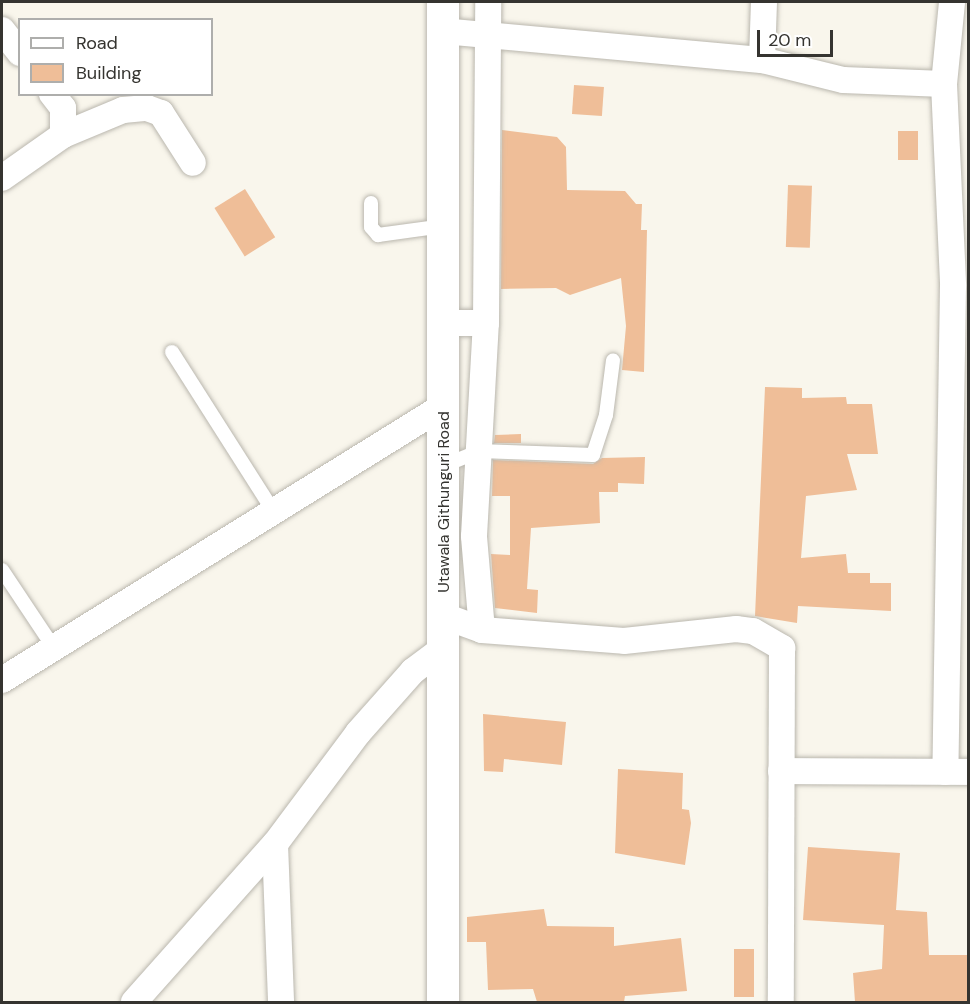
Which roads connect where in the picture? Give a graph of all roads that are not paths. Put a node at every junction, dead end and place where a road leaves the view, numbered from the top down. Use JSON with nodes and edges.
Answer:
{"nodes":[{"id":1,"x":488,"y":2,"type":"edge"},
{"id":2,"x":764,"y":2,"type":"edge"},
{"id":3,"x":952,"y":2,"type":"edge"},
{"id":4,"x":443,"y":16,"type":"edge"},
{"id":5,"x":2,"y":30,"type":"edge"},
{"id":6,"x":490,"y":33,"type":"junction"},
{"id":7,"x":18,"y":50,"type":"edge"},
{"id":8,"x":762,"y":60,"type":"junction"},
{"id":9,"x":944,"y":84,"type":"junction"},
{"id":10,"x":54,"y":96,"type":"edge"},
{"id":11,"x":63,"y":135,"type":"junction"},
{"id":12,"x":193,"y":163,"type":"dead end"},
{"id":13,"x":2,"y":178,"type":"edge"},
{"id":14,"x":371,"y":203,"type":"dead end"},
{"id":15,"x":444,"y":226,"type":"junction"},
{"id":16,"x":444,"y":323,"type":"junction"},
{"id":17,"x":486,"y":323,"type":"junction"},
{"id":18,"x":172,"y":352,"type":"dead end"},
{"id":19,"x":613,"y":360,"type":"dead end"},
{"id":20,"x":445,"y":405,"type":"junction"},
{"id":21,"x":479,"y":451,"type":"junction"},
{"id":22,"x":445,"y":465,"type":"junction"},
{"id":23,"x":274,"y":512,"type":"junction"},
{"id":24,"x":459,"y":535,"type":"junction"},
{"id":25,"x":2,"y":570,"type":"edge"},
{"id":26,"x":444,"y":616,"type":"junction"},
{"id":27,"x":482,"y":630,"type":"junction"},
{"id":28,"x":54,"y":648,"type":"junction"},
{"id":29,"x":444,"y":648,"type":"junction"},
{"id":30,"x":2,"y":680,"type":"edge"},
{"id":31,"x":781,"y":771,"type":"junction"},
{"id":32,"x":957,"y":772,"type":"edge"},
{"id":33,"x":275,"y":844,"type":"junction"},
{"id":34,"x":134,"y":1002,"type":"edge"},
{"id":35,"x":281,"y":1002,"type":"edge"},
{"id":36,"x":443,"y":1002,"type":"edge"},
{"id":37,"x":781,"y":1002,"type":"edge"}],
"edges":[{"from":1,"to":6,"type":"street"},
{"from":2,"to":8,"type":"street"},
{"from":3,"to":9,"type":"street"},
{"from":4,"to":6,"type":"street"},
{"from":4,"to":15,"type":"street","name":"Utawala Githunguri Road"},
{"from":5,"to":7,"type":"street"},
{"from":6,"to":8,"type":"street"},
{"from":6,"to":17,"type":"street"},
{"from":8,"to":9,"type":"street"},
{"from":9,"to":32,"type":"street"},
{"from":10,"to":11,"type":"street"},
{"from":11,"to":12,"type":"street"},
{"from":11,"to":13,"type":"street"},
{"from":14,"to":15,"type":"lane"},
{"from":15,"to":16,"type":"street","name":"Utawala Githunguri Road"},
{"from":16,"to":17,"type":"street"},
{"from":16,"to":20,"type":"street","name":"Utawala Githunguri Road"},
{"from":17,"to":21,"type":"street"},
{"from":18,"to":23,"type":"lane"},
{"from":19,"to":21,"type":"lane"},
{"from":20,"to":22,"type":"street","name":"Utawala Githunguri Road"},
{"from":20,"to":23,"type":"street"},
{"from":21,"to":22,"type":"lane"},
{"from":21,"to":24,"type":"street"},
{"from":22,"to":24,"type":"street","name":"Utawala Githunguri Road"},
{"from":23,"to":28,"type":"street"},
{"from":24,"to":26,"type":"street","name":"Utawala Githunguri Road"},
{"from":24,"to":27,"type":"street"},
{"from":25,"to":28,"type":"lane"},
{"from":26,"to":27,"type":"street"},
{"from":26,"to":29,"type":"street","name":"Utawala Githunguri Road"},
{"from":27,"to":31,"type":"street"},
{"from":28,"to":30,"type":"street"},
{"from":29,"to":33,"type":"street"},
{"from":29,"to":36,"type":"street","name":"Utawala Githunguri Road"},
{"from":31,"to":32,"type":"street"},
{"from":31,"to":37,"type":"street"},
{"from":33,"to":34,"type":"street"},
{"from":33,"to":35,"type":"street"}]}
